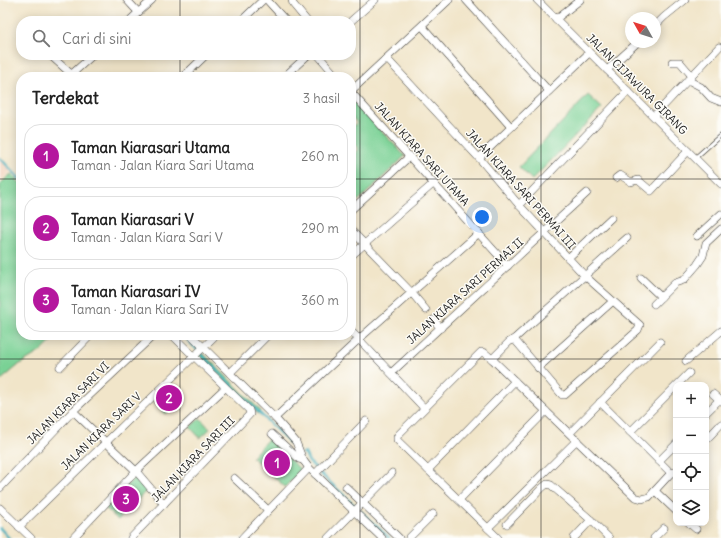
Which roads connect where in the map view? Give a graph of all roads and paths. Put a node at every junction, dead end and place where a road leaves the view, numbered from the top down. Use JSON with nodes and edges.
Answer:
{"nodes":[{"id":1,"x":126,"y":0,"type":"edge"},
{"id":2,"x":152,"y":0,"type":"edge"},
{"id":3,"x":263,"y":0,"type":"edge"},
{"id":4,"x":267,"y":0,"type":"edge"},
{"id":5,"x":292,"y":0,"type":"edge"},
{"id":6,"x":375,"y":0,"type":"edge"},
{"id":7,"x":449,"y":0,"type":"edge"},
{"id":8,"x":466,"y":0,"type":"edge"},
{"id":9,"x":538,"y":0,"type":"edge"},
{"id":10,"x":580,"y":0,"type":"edge"},
{"id":11,"x":685,"y":0,"type":"edge"},
{"id":12,"x":138,"y":12,"type":"junction"},
{"id":13,"x":134,"y":16,"type":"edge"},
{"id":14,"x":246,"y":16,"type":"edge"},
{"id":15,"x":281,"y":16,"type":"edge"},
{"id":16,"x":300,"y":16,"type":"edge"},
{"id":17,"x":356,"y":17,"type":"edge"},
{"id":18,"x":556,"y":19,"type":"junction"},
{"id":19,"x":661,"y":20,"type":"edge"},
{"id":20,"x":422,"y":26,"type":"junction"},
{"id":21,"x":719,"y":47,"type":"dead end"},
{"id":22,"x":631,"y":48,"type":"edge"},
{"id":23,"x":590,"y":53,"type":"junction"},
{"id":24,"x":387,"y":59,"type":"junction"},
{"id":25,"x":56,"y":60,"type":"edge"},
{"id":26,"x":87,"y":60,"type":"edge"},
{"id":27,"x":201,"y":60,"type":"edge"},
{"id":28,"x":303,"y":60,"type":"edge"},
{"id":29,"x":323,"y":60,"type":"edge"},
{"id":30,"x":672,"y":62,"type":"dead end"},
{"id":31,"x":607,"y":70,"type":"junction"},
{"id":32,"x":69,"y":72,"type":"edge"},
{"id":33,"x":74,"y":72,"type":"edge"},
{"id":34,"x":188,"y":72,"type":"edge"},
{"id":35,"x":289,"y":72,"type":"edge"},
{"id":36,"x":333,"y":72,"type":"edge"},
{"id":37,"x":690,"y":78,"type":"junction"},
{"id":38,"x":356,"y":87,"type":"edge"},
{"id":39,"x":549,"y":91,"type":"junction"},
{"id":40,"x":628,"y":91,"type":"junction"},
{"id":41,"x":356,"y":97,"type":"edge"},
{"id":42,"x":721,"y":102,"type":"edge"},
{"id":43,"x":654,"y":116,"type":"junction"},
{"id":44,"x":511,"y":127,"type":"junction"},
{"id":45,"x":721,"y":135,"type":"edge"},
{"id":46,"x":688,"y":151,"type":"junction"},
{"id":47,"x":410,"y":156,"type":"junction"},
{"id":48,"x":479,"y":158,"type":"junction"},
{"id":49,"x":695,"y":158,"type":"junction"},
{"id":50,"x":616,"y":178,"type":"dead end"},
{"id":51,"x":434,"y":183,"type":"junction"},
{"id":52,"x":721,"y":184,"type":"edge"},
{"id":53,"x":587,"y":193,"type":"dead end"},
{"id":54,"x":356,"y":205,"type":"edge"},
{"id":55,"x":519,"y":205,"type":"junction"},
{"id":56,"x":721,"y":214,"type":"edge"},
{"id":57,"x":612,"y":218,"type":"dead end"},
{"id":58,"x":721,"y":229,"type":"edge"},
{"id":59,"x":479,"y":233,"type":"junction"},
{"id":60,"x":545,"y":233,"type":"junction"},
{"id":61,"x":356,"y":235,"type":"edge"},
{"id":62,"x":697,"y":236,"type":"dead end"},
{"id":63,"x":627,"y":238,"type":"dead end"},
{"id":64,"x":365,"y":244,"type":"junction"},
{"id":65,"x":356,"y":252,"type":"edge"},
{"id":66,"x":568,"y":258,"type":"junction"},
{"id":67,"x":508,"y":266,"type":"junction"},
{"id":68,"x":584,"y":276,"type":"junction"},
{"id":69,"x":641,"y":278,"type":"dead end"},
{"id":70,"x":411,"y":292,"type":"junction"},
{"id":71,"x":661,"y":297,"type":"junction"},
{"id":72,"x":612,"y":302,"type":"junction"},
{"id":73,"x":654,"y":304,"type":"dead end"},
{"id":74,"x":426,"y":310,"type":"dead end"},
{"id":75,"x":434,"y":320,"type":"dead end"},
{"id":76,"x":442,"y":328,"type":"junction"},
{"id":77,"x":721,"y":331,"type":"edge"},
{"id":78,"x":356,"y":336,"type":"edge"},
{"id":79,"x":359,"y":339,"type":"junction"},
{"id":80,"x":86,"y":340,"type":"edge"},
{"id":81,"x":149,"y":340,"type":"edge"},
{"id":82,"x":180,"y":340,"type":"edge"},
{"id":83,"x":193,"y":340,"type":"edge"},
{"id":84,"x":211,"y":340,"type":"edge"},
{"id":85,"x":263,"y":340,"type":"edge"},
{"id":86,"x":512,"y":340,"type":"junction"},
{"id":87,"x":660,"y":342,"type":"dead end"},
{"id":88,"x":199,"y":352,"type":"junction"},
{"id":89,"x":492,"y":359,"type":"junction"},
{"id":90,"x":686,"y":361,"type":"dead end"},
{"id":91,"x":60,"y":366,"type":"dead end"},
{"id":92,"x":538,"y":368,"type":"junction"},
{"id":93,"x":230,"y":373,"type":"junction"},
{"id":94,"x":391,"y":373,"type":"junction"},
{"id":95,"x":689,"y":373,"type":"dead end"},
{"id":96,"x":515,"y":381,"type":"junction"},
{"id":97,"x":681,"y":382,"type":"edge"},
{"id":98,"x":225,"y":388,"type":"junction"},
{"id":99,"x":673,"y":390,"type":"edge"},
{"id":100,"x":713,"y":394,"type":"dead end"},
{"id":101,"x":720,"y":400,"type":"edge"},
{"id":102,"x":600,"y":402,"type":"junction"},
{"id":103,"x":424,"y":408,"type":"junction"},
{"id":104,"x":709,"y":410,"type":"edge"},
{"id":105,"x":74,"y":411,"type":"junction"},
{"id":106,"x":546,"y":411,"type":"junction"},
{"id":107,"x":275,"y":418,"type":"junction"},
{"id":108,"x":366,"y":421,"type":"dead end"},
{"id":109,"x":721,"y":424,"type":"edge"},
{"id":110,"x":630,"y":432,"type":"junction"},
{"id":111,"x":570,"y":433,"type":"junction"},
{"id":112,"x":272,"y":434,"type":"dead end"},
{"id":113,"x":709,"y":437,"type":"edge"},
{"id":114,"x":577,"y":440,"type":"junction"},
{"id":115,"x":106,"y":442,"type":"junction"},
{"id":116,"x":673,"y":447,"type":"edge"},
{"id":117,"x":302,"y":457,"type":"junction"},
{"id":118,"x":659,"y":461,"type":"junction"},
{"id":119,"x":309,"y":468,"type":"junction"},
{"id":120,"x":428,"y":470,"type":"junction"},
{"id":121,"x":136,"y":471,"type":"junction"},
{"id":122,"x":673,"y":472,"type":"edge"},
{"id":123,"x":392,"y":473,"type":"dead end"},
{"id":124,"x":316,"y":474,"type":"junction"},
{"id":125,"x":673,"y":474,"type":"edge"},
{"id":126,"x":234,"y":478,"type":"dead end"},
{"id":127,"x":346,"y":487,"type":"dead end"},
{"id":128,"x":0,"y":488,"type":"edge"},
{"id":129,"x":655,"y":491,"type":"junction"},
{"id":130,"x":459,"y":500,"type":"junction"},
{"id":131,"x":164,"y":504,"type":"junction"},
{"id":132,"x":0,"y":508,"type":"edge"},
{"id":133,"x":358,"y":508,"type":"junction"},
{"id":134,"x":673,"y":508,"type":"edge"},
{"id":135,"x":268,"y":510,"type":"junction"},
{"id":136,"x":433,"y":514,"type":"dead end"},
{"id":137,"x":591,"y":520,"type":"junction"},
{"id":138,"x":507,"y":524,"type":"dead end"},
{"id":139,"x":692,"y":526,"type":"edge"},
{"id":140,"x":19,"y":527,"type":"junction"},
{"id":141,"x":488,"y":528,"type":"junction"},
{"id":142,"x":664,"y":528,"type":"dead end"},
{"id":143,"x":696,"y":529,"type":"dead end"},
{"id":144,"x":31,"y":538,"type":"edge"},
{"id":145,"x":73,"y":538,"type":"edge"},
{"id":146,"x":131,"y":538,"type":"edge"},
{"id":147,"x":242,"y":538,"type":"edge"},
{"id":148,"x":328,"y":538,"type":"edge"},
{"id":149,"x":382,"y":538,"type":"edge"},
{"id":150,"x":399,"y":538,"type":"edge"},
{"id":151,"x":409,"y":538,"type":"edge"},
{"id":152,"x":498,"y":538,"type":"edge"},
{"id":153,"x":574,"y":538,"type":"edge"},
{"id":154,"x":609,"y":538,"type":"edge"},
{"id":155,"x":654,"y":538,"type":"edge"}],
"edges":[{"from":1,"to":12,"type":"street"},
{"from":2,"to":12,"type":"street"},
{"from":3,"to":14,"type":"street"},
{"from":4,"to":15,"type":"street"},
{"from":5,"to":16,"type":"street"},
{"from":6,"to":17,"type":"street"},
{"from":7,"to":20,"type":"street"},
{"from":8,"to":39,"type":"street"},
{"from":9,"to":18,"type":"street","name":"JALAN CIJAWURA GIRANG"},
{"from":10,"to":18,"type":"street"},
{"from":11,"to":19,"type":"street"},
{"from":12,"to":13,"type":"street"},
{"from":18,"to":23,"type":"street","name":"JALAN CIJAWURA GIRANG"},
{"from":20,"to":24,"type":"street"},
{"from":20,"to":44,"type":"street"},
{"from":21,"to":37,"type":"street"},
{"from":22,"to":31,"type":"street"},
{"from":23,"to":31,"type":"street","name":"JALAN CIJAWURA GIRANG"},
{"from":23,"to":39,"type":"street"},
{"from":24,"to":38,"type":"street"},
{"from":24,"to":48,"type":"street","name":"JALAN KIARA SARI PERMAI III"},
{"from":25,"to":32,"type":"street"},
{"from":26,"to":33,"type":"street"},
{"from":27,"to":34,"type":"street"},
{"from":28,"to":35,"type":"street"},
{"from":29,"to":36,"type":"street"},
{"from":30,"to":37,"type":"street"},
{"from":31,"to":40,"type":"street","name":"JALAN CIJAWURA GIRANG"},
{"from":37,"to":42,"type":"street"},
{"from":37,"to":43,"type":"street"},
{"from":39,"to":44,"type":"street"},
{"from":40,"to":43,"type":"street","name":"JALAN CIJAWURA GIRANG"},
{"from":40,"to":55,"type":"street"},
{"from":41,"to":47,"type":"street","name":"JALAN KIARA SARI UTAMA"},
{"from":43,"to":46,"type":"street","name":"JALAN CIJAWURA GIRANG"},
{"from":44,"to":48,"type":"street"},
{"from":45,"to":49,"type":"lane"},
{"from":46,"to":49,"type":"street","name":"JALAN CIJAWURA GIRANG"},
{"from":46,"to":50,"type":"street"},
{"from":47,"to":51,"type":"street","name":"JALAN KIARA SARI UTAMA"},
{"from":47,"to":54,"type":"street"},
{"from":48,"to":55,"type":"street","name":"JALAN KIARA SARI PERMAI III"},
{"from":49,"to":52,"type":"street","name":"JALAN CIJAWURA GIRANG"},
{"from":51,"to":59,"type":"street","name":"JALAN KIARA SARI UTAMA"},
{"from":51,"to":64,"type":"street"},
{"from":53,"to":60,"type":"street","name":"JALAN KIARA SARI PERMAI II"},
{"from":55,"to":60,"type":"street","name":"JALAN KIARA SARI PERMAI III"},
{"from":56,"to":62,"type":"street"},
{"from":57,"to":66,"type":"street"},
{"from":58,"to":71,"type":"street"},
{"from":59,"to":67,"type":"street","name":"JALAN KIARA SARI UTAMA"},
{"from":59,"to":70,"type":"street"},
{"from":60,"to":66,"type":"street","name":"JALAN KIARA SARI PERMAI III"},
{"from":60,"to":67,"type":"street","name":"JALAN KIARA SARI PERMAI II"},
{"from":61,"to":64,"type":"street"},
{"from":63,"to":68,"type":"street"},
{"from":64,"to":65,"type":"street"},
{"from":64,"to":70,"type":"street"},
{"from":66,"to":68,"type":"street","name":"JALAN KIARA SARI PERMAI III"},
{"from":67,"to":76,"type":"street","name":"JALAN KIARA SARI PERMAI II"},
{"from":68,"to":72,"type":"street","name":"JALAN KIARA SARI PERMAI III"},
{"from":68,"to":86,"type":"street"},
{"from":69,"to":71,"type":"street"},
{"from":70,"to":74,"type":"street"},
{"from":70,"to":79,"type":"street"},
{"from":71,"to":73,"type":"street"},
{"from":72,"to":92,"type":"street"},
{"from":72,"to":92,"type":"street","name":"JALAN KIARA SARI PERMAI III"},
{"from":75,"to":76,"type":"street"},
{"from":76,"to":94,"type":"street","name":"JALAN KIARA SARI PERMAI II"},
{"from":77,"to":90,"type":"street"},
{"from":78,"to":79,"type":"street"},
{"from":79,"to":94,"type":"street"},
{"from":79,"to":107,"type":"street"},
{"from":80,"to":91,"type":"street"},
{"from":81,"to":105,"type":"street","name":"JALAN KIARA SARI VI"},
{"from":82,"to":88,"type":"street"},
{"from":83,"to":88,"type":"street"},
{"from":84,"to":88,"type":"street","name":"JALAN KIARA SARI V"},
{"from":85,"to":93,"type":"street"},
{"from":86,"to":89,"type":"street"},
{"from":86,"to":92,"type":"street"},
{"from":87,"to":102,"type":"street"},
{"from":88,"to":93,"type":"street"},
{"from":88,"to":98,"type":"street"},
{"from":88,"to":115,"type":"street","name":"JALAN KIARA SARI V"},
{"from":89,"to":96,"type":"street"},
{"from":89,"to":103,"type":"street"},
{"from":93,"to":107,"type":"street"},
{"from":94,"to":103,"type":"street"},
{"from":95,"to":97,"type":"street"},
{"from":96,"to":106,"type":"street"},
{"from":96,"to":120,"type":"street"},
{"from":98,"to":121,"type":"street"},
{"from":98,"to":131,"type":"street","name":"JALAN KIARA SARI III"},
{"from":99,"to":110,"type":"street"},
{"from":100,"to":101,"type":"street"},
{"from":101,"to":104,"type":"street"},
{"from":102,"to":110,"type":"street"},
{"from":102,"to":111,"type":"street"},
{"from":103,"to":120,"type":"street"},
{"from":105,"to":115,"type":"street"},
{"from":105,"to":128,"type":"street","name":"JALAN KIARA SARI VI"},
{"from":106,"to":111,"type":"street"},
{"from":106,"to":130,"type":"street"},
{"from":107,"to":117,"type":"street"},
{"from":108,"to":124,"type":"street"},
{"from":109,"to":113,"type":"street"},
{"from":110,"to":118,"type":"street"},
{"from":111,"to":114,"type":"street"},
{"from":112,"to":117,"type":"street"},
{"from":114,"to":129,"type":"street"},
{"from":114,"to":141,"type":"street"},
{"from":115,"to":121,"type":"street"},
{"from":115,"to":140,"type":"street","name":"JALAN KIARA SARI V"},
{"from":116,"to":118,"type":"street"},
{"from":117,"to":119,"type":"street"},
{"from":118,"to":122,"type":"street"},
{"from":119,"to":124,"type":"street"},
{"from":119,"to":135,"type":"street"},
{"from":120,"to":130,"type":"street"},
{"from":121,"to":131,"type":"street"},
{"from":121,"to":145,"type":"street"},
{"from":123,"to":133,"type":"street"},
{"from":124,"to":133,"type":"street"},
{"from":125,"to":129,"type":"street"},
{"from":126,"to":135,"type":"street"},
{"from":127,"to":133,"type":"street"},
{"from":129,"to":134,"type":"street"},
{"from":130,"to":141,"type":"street"},
{"from":131,"to":146,"type":"street","name":"JALAN KIARA SARI III"},
{"from":132,"to":140,"type":"street"},
{"from":133,"to":148,"type":"street"},
{"from":133,"to":149,"type":"street"},
{"from":133,"to":150,"type":"street"},
{"from":135,"to":147,"type":"street"},
{"from":136,"to":151,"type":"street"},
{"from":137,"to":138,"type":"street"},
{"from":137,"to":153,"type":"street"},
{"from":137,"to":154,"type":"street"},
{"from":139,"to":143,"type":"street"},
{"from":140,"to":144,"type":"street"},
{"from":141,"to":152,"type":"street"},
{"from":142,"to":155,"type":"street"}]}
